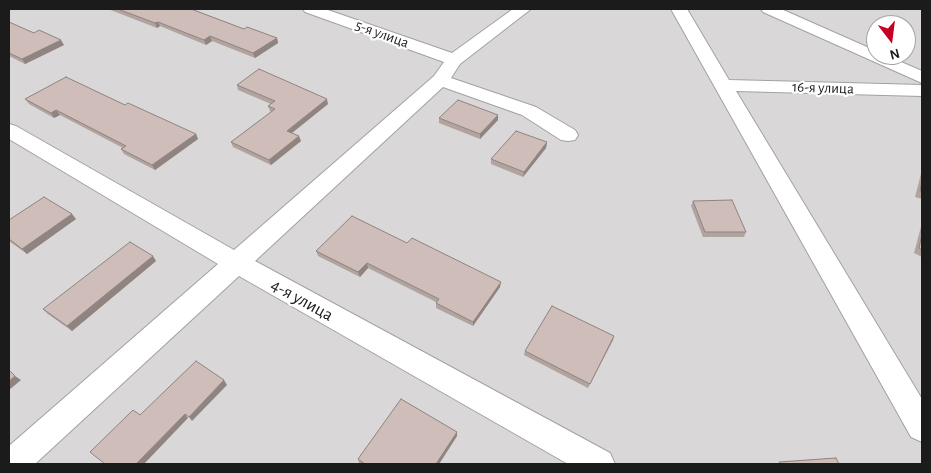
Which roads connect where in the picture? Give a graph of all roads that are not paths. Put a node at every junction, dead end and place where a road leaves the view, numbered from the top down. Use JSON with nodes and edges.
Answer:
{"nodes":[{"id":1,"x":311,"y":9,"type":"edge"},
{"id":2,"x":523,"y":9,"type":"edge"},
{"id":3,"x":679,"y":9,"type":"edge"},
{"id":4,"x":769,"y":9,"type":"edge"},
{"id":5,"x":454,"y":60,"type":"junction"},
{"id":6,"x":922,"y":78,"type":"edge"},
{"id":7,"x":440,"y":80,"type":"junction"},
{"id":8,"x":724,"y":85,"type":"junction"},
{"id":9,"x":922,"y":90,"type":"edge"},
{"id":10,"x":9,"y":130,"type":"edge"},
{"id":11,"x":568,"y":135,"type":"dead end"},
{"id":12,"x":236,"y":262,"type":"junction"},
{"id":13,"x":922,"y":427,"type":"edge"},
{"id":14,"x":12,"y":464,"type":"edge"},
{"id":15,"x":599,"y":464,"type":"edge"}],
"edges":[{"from":1,"to":5,"type":"street","name":"5-я улица"},
{"from":2,"to":5,"type":"street"},
{"from":3,"to":8,"type":"street"},
{"from":4,"to":6,"type":"street"},
{"from":5,"to":7,"type":"street"},
{"from":7,"to":11,"type":"street"},
{"from":7,"to":12,"type":"street"},
{"from":8,"to":9,"type":"street","name":"16-я улица"},
{"from":8,"to":13,"type":"street"},
{"from":10,"to":12,"type":"street","name":"4-я улица"},
{"from":12,"to":14,"type":"street"},
{"from":12,"to":15,"type":"street","name":"4-я улица"}]}
